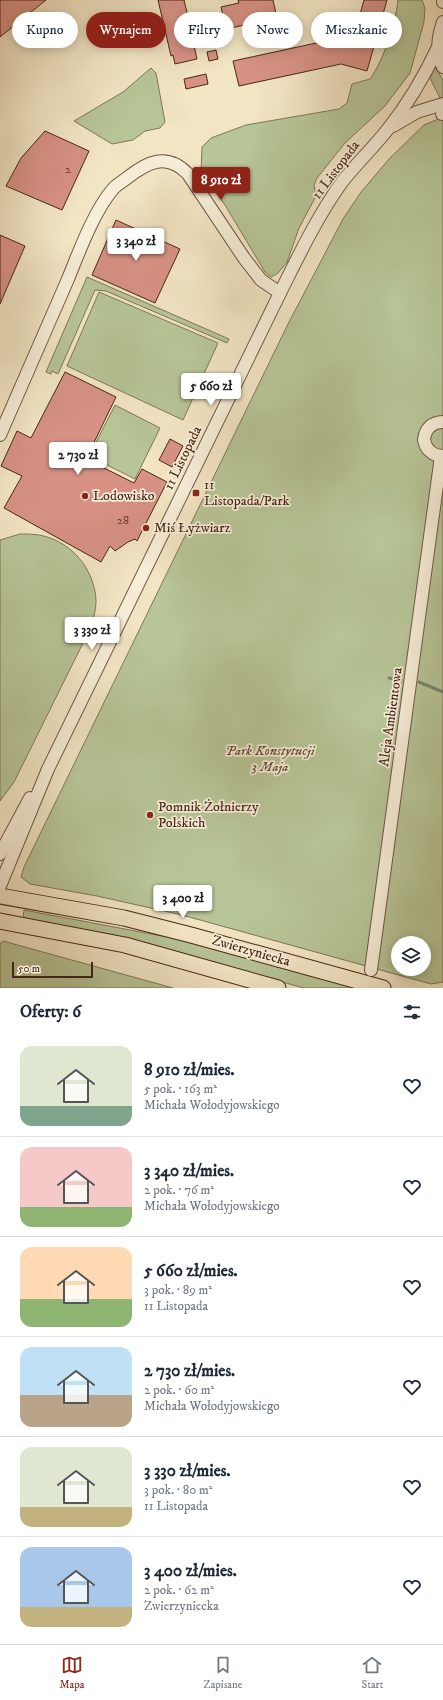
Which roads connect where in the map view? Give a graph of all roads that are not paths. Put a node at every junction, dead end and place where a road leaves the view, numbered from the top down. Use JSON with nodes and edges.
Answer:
{"nodes":[{"id":1,"x":443,"y":22,"type":"edge"},
{"id":2,"x":438,"y":47,"type":"junction"},
{"id":3,"x":443,"y":67,"type":"edge"},
{"id":4,"x":443,"y":111,"type":"edge"},
{"id":5,"x":387,"y":130,"type":"junction"},
{"id":6,"x":280,"y":293,"type":"junction"},
{"id":7,"x":443,"y":422,"type":"edge"},
{"id":8,"x":0,"y":434,"type":"edge"},
{"id":9,"x":441,"y":460,"type":"edge"},
{"id":10,"x":48,"y":768,"type":"junction"},
{"id":11,"x":0,"y":854,"type":"edge"},
{"id":12,"x":0,"y":886,"type":"edge"},
{"id":13,"x":0,"y":896,"type":"edge"},
{"id":14,"x":0,"y":921,"type":"edge"},
{"id":15,"x":371,"y":970,"type":"dead end"},
{"id":16,"x":278,"y":988,"type":"edge"},
{"id":17,"x":383,"y":988,"type":"edge"}],
"edges":[{"from":1,"to":2,"type":"street"},
{"from":2,"to":3,"type":"street"},
{"from":2,"to":5,"type":"street","name":"11 Listopada"},
{"from":4,"to":5,"type":"street","name":"11 Listopada"},
{"from":5,"to":6,"type":"street","name":"11 Listopada"},
{"from":6,"to":8,"type":"street"},
{"from":6,"to":10,"type":"street","name":"11 Listopada"},
{"from":7,"to":9,"type":"street"},
{"from":9,"to":15,"type":"street","name":"Aleja Ambientowa"},
{"from":10,"to":11,"type":"street","name":"11 Listopada"},
{"from":10,"to":12,"type":"street","name":"11 Listopada"},
{"from":13,"to":17,"type":"main road","name":"Zwierzyniecka"},
{"from":14,"to":16,"type":"main road","name":"Zwierzyniecka"}]}
